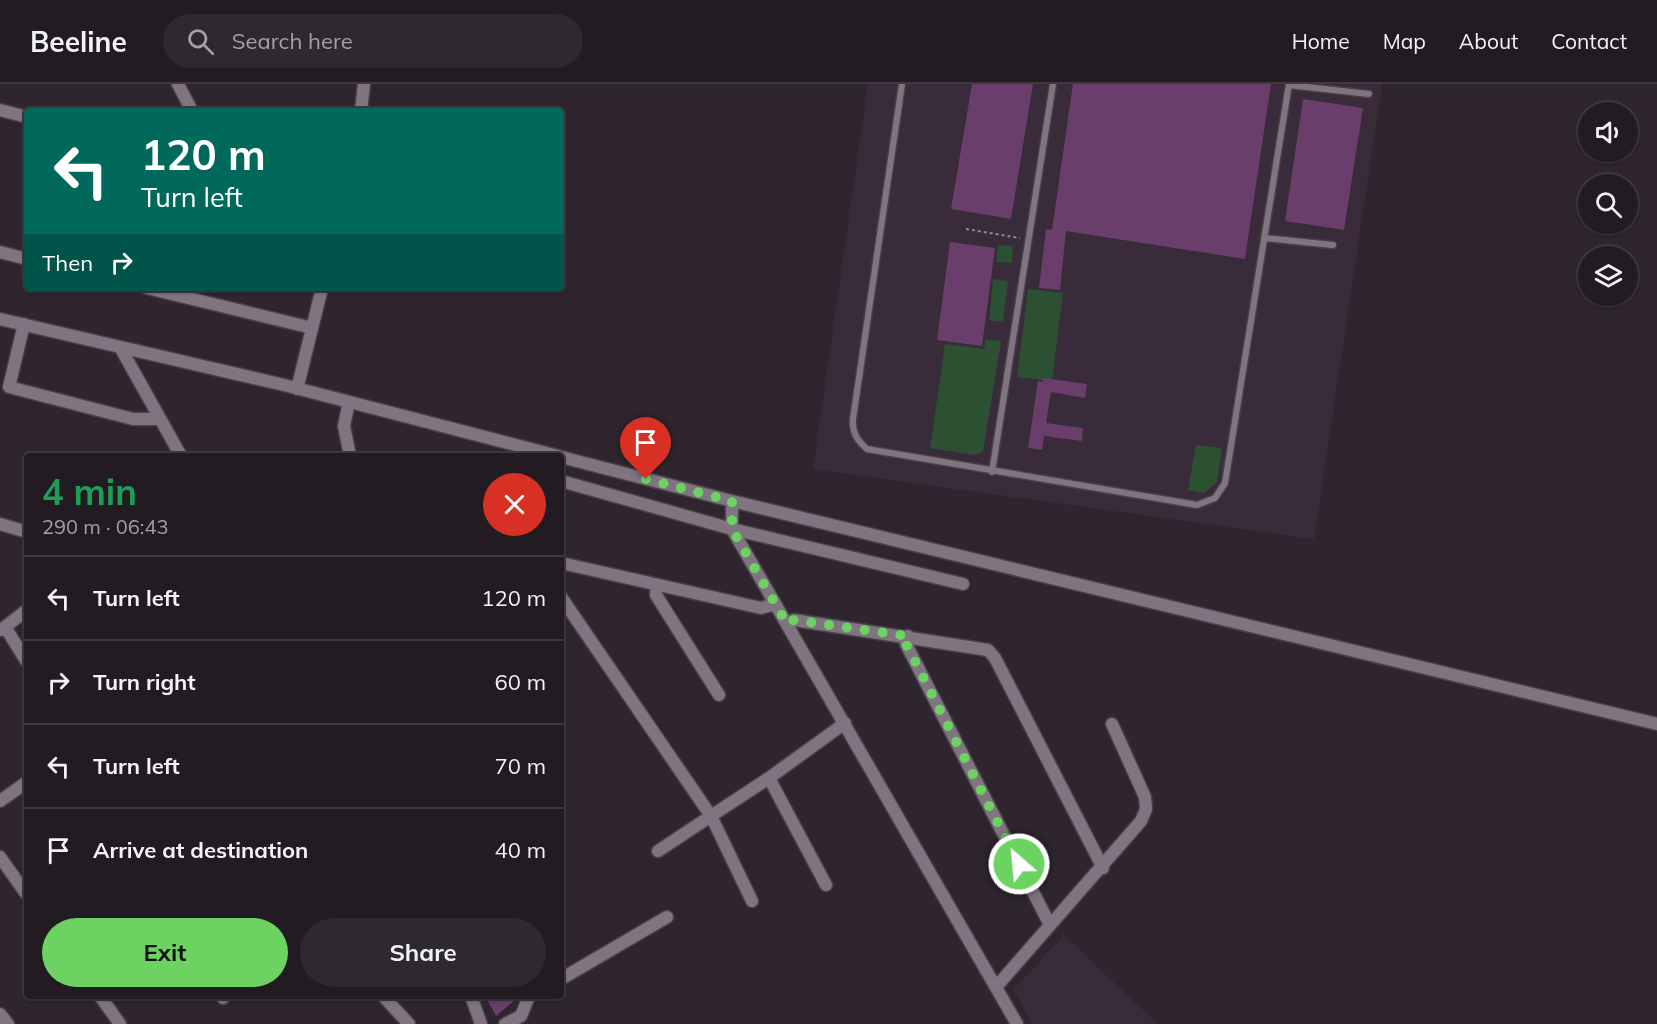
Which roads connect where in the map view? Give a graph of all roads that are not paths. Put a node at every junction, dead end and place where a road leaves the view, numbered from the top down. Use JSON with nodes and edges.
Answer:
{"nodes":[{"id":1,"x":178,"y":84,"type":"edge"},
{"id":2,"x":364,"y":84,"type":"edge"},
{"id":3,"x":902,"y":84,"type":"edge"},
{"id":4,"x":1053,"y":84,"type":"edge"},
{"id":5,"x":1289,"y":84,"type":"edge"},
{"id":6,"x":1369,"y":94,"type":"dead end"},
{"id":7,"x":190,"y":108,"type":"edge"},
{"id":8,"x":361,"y":108,"type":"edge"},
{"id":9,"x":0,"y":110,"type":"edge"},
{"id":10,"x":24,"y":116,"type":"edge"},
{"id":11,"x":1264,"y":238,"type":"junction"},
{"id":12,"x":1333,"y":245,"type":"dead end"},
{"id":13,"x":0,"y":252,"type":"edge"},
{"id":14,"x":24,"y":258,"type":"edge"},
{"id":15,"x":159,"y":291,"type":"edge"},
{"id":16,"x":321,"y":291,"type":"edge"},
{"id":17,"x":0,"y":319,"type":"edge"},
{"id":18,"x":24,"y":324,"type":"junction"},
{"id":19,"x":312,"y":328,"type":"junction"},
{"id":20,"x":120,"y":347,"type":"junction"},
{"id":21,"x":297,"y":388,"type":"junction"},
{"id":22,"x":349,"y":402,"type":"junction"},
{"id":23,"x":160,"y":419,"type":"junction"},
{"id":24,"x":179,"y":453,"type":"edge"},
{"id":25,"x":349,"y":453,"type":"edge"},
{"id":26,"x":548,"y":453,"type":"edge"},
{"id":27,"x":564,"y":457,"type":"edge"},
{"id":28,"x":993,"y":472,"type":"junction"},
{"id":29,"x":564,"y":482,"type":"edge"},
{"id":30,"x":732,"y":501,"type":"junction"},
{"id":31,"x":0,"y":524,"type":"edge"},
{"id":32,"x":732,"y":529,"type":"junction"},
{"id":33,"x":24,"y":530,"type":"edge"},
{"id":34,"x":564,"y":564,"type":"edge"},
{"id":35,"x":963,"y":584,"type":"dead end"},
{"id":36,"x":657,"y":585,"type":"junction"},
{"id":37,"x":564,"y":601,"type":"edge"},
{"id":38,"x":775,"y":604,"type":"junction"},
{"id":39,"x":24,"y":612,"type":"edge"},
{"id":40,"x":787,"y":624,"type":"junction"},
{"id":41,"x":3,"y":629,"type":"edge"},
{"id":42,"x":908,"y":636,"type":"junction"},
{"id":43,"x":24,"y":658,"type":"edge"},
{"id":44,"x":719,"y":695,"type":"dead end"},
{"id":45,"x":845,"y":723,"type":"junction"},
{"id":46,"x":1113,"y":724,"type":"dead end"},
{"id":47,"x":1657,"y":724,"type":"edge"},
{"id":48,"x":769,"y":778,"type":"junction"},
{"id":49,"x":24,"y":784,"type":"edge"},
{"id":50,"x":0,"y":801,"type":"edge"},
{"id":51,"x":711,"y":816,"type":"junction"},
{"id":52,"x":658,"y":851,"type":"dead end"},
{"id":53,"x":0,"y":857,"type":"edge"},
{"id":54,"x":1103,"y":868,"type":"junction"},
{"id":55,"x":826,"y":885,"type":"dead end"},
{"id":56,"x":24,"y":891,"type":"edge"},
{"id":57,"x":752,"y":901,"type":"dead end"},
{"id":58,"x":667,"y":917,"type":"dead end"},
{"id":59,"x":1050,"y":924,"type":"junction"},
{"id":60,"x":564,"y":977,"type":"edge"},
{"id":61,"x":997,"y":986,"type":"junction"},
{"id":62,"x":102,"y":999,"type":"edge"},
{"id":63,"x":386,"y":999,"type":"edge"},
{"id":64,"x":472,"y":999,"type":"edge"},
{"id":65,"x":528,"y":999,"type":"edge"},
{"id":66,"x":0,"y":1014,"type":"edge"},
{"id":67,"x":8,"y":1024,"type":"edge"},
{"id":68,"x":120,"y":1024,"type":"edge"},
{"id":69,"x":409,"y":1024,"type":"edge"},
{"id":70,"x":481,"y":1024,"type":"edge"},
{"id":71,"x":506,"y":1024,"type":"edge"},
{"id":72,"x":1017,"y":1024,"type":"edge"}],
"edges":[{"from":1,"to":7,"type":"street"},
{"from":2,"to":8,"type":"street"},
{"from":3,"to":28,"type":"lane"},
{"from":4,"to":28,"type":"lane"},
{"from":5,"to":6,"type":"lane"},
{"from":5,"to":11,"type":"lane"},
{"from":9,"to":10,"type":"street"},
{"from":11,"to":12,"type":"lane"},
{"from":11,"to":28,"type":"lane"},
{"from":13,"to":14,"type":"street"},
{"from":15,"to":19,"type":"street"},
{"from":16,"to":19,"type":"street"},
{"from":17,"to":18,"type":"street"},
{"from":18,"to":20,"type":"street"},
{"from":18,"to":23,"type":"street"},
{"from":19,"to":21,"type":"street"},
{"from":20,"to":21,"type":"street"},
{"from":20,"to":23,"type":"street"},
{"from":21,"to":22,"type":"street"},
{"from":22,"to":25,"type":"street"},
{"from":22,"to":26,"type":"street"},
{"from":23,"to":24,"type":"street"},
{"from":27,"to":30,"type":"street"},
{"from":29,"to":32,"type":"street"},
{"from":30,"to":32,"type":"street"},
{"from":30,"to":47,"type":"street"},
{"from":31,"to":33,"type":"street"},
{"from":32,"to":35,"type":"street"},
{"from":32,"to":38,"type":"street"},
{"from":34,"to":36,"type":"street"},
{"from":36,"to":38,"type":"street"},
{"from":36,"to":44,"type":"street"},
{"from":37,"to":51,"type":"street"},
{"from":38,"to":40,"type":"street"},
{"from":39,"to":41,"type":"street"},
{"from":40,"to":42,"type":"street"},
{"from":40,"to":45,"type":"street"},
{"from":41,"to":43,"type":"street"},
{"from":42,"to":54,"type":"street"},
{"from":42,"to":59,"type":"street"},
{"from":45,"to":48,"type":"street"},
{"from":45,"to":61,"type":"street"},
{"from":46,"to":54,"type":"street"},
{"from":48,"to":51,"type":"street"},
{"from":48,"to":55,"type":"street"},
{"from":49,"to":50,"type":"street"},
{"from":51,"to":52,"type":"street"},
{"from":51,"to":57,"type":"street"},
{"from":53,"to":56,"type":"street"},
{"from":54,"to":59,"type":"street"},
{"from":58,"to":60,"type":"street"},
{"from":59,"to":61,"type":"street"},
{"from":61,"to":72,"type":"street"},
{"from":62,"to":68,"type":"street"},
{"from":63,"to":69,"type":"street"},
{"from":64,"to":70,"type":"street"},
{"from":65,"to":71,"type":"street"},
{"from":66,"to":67,"type":"street"}]}
